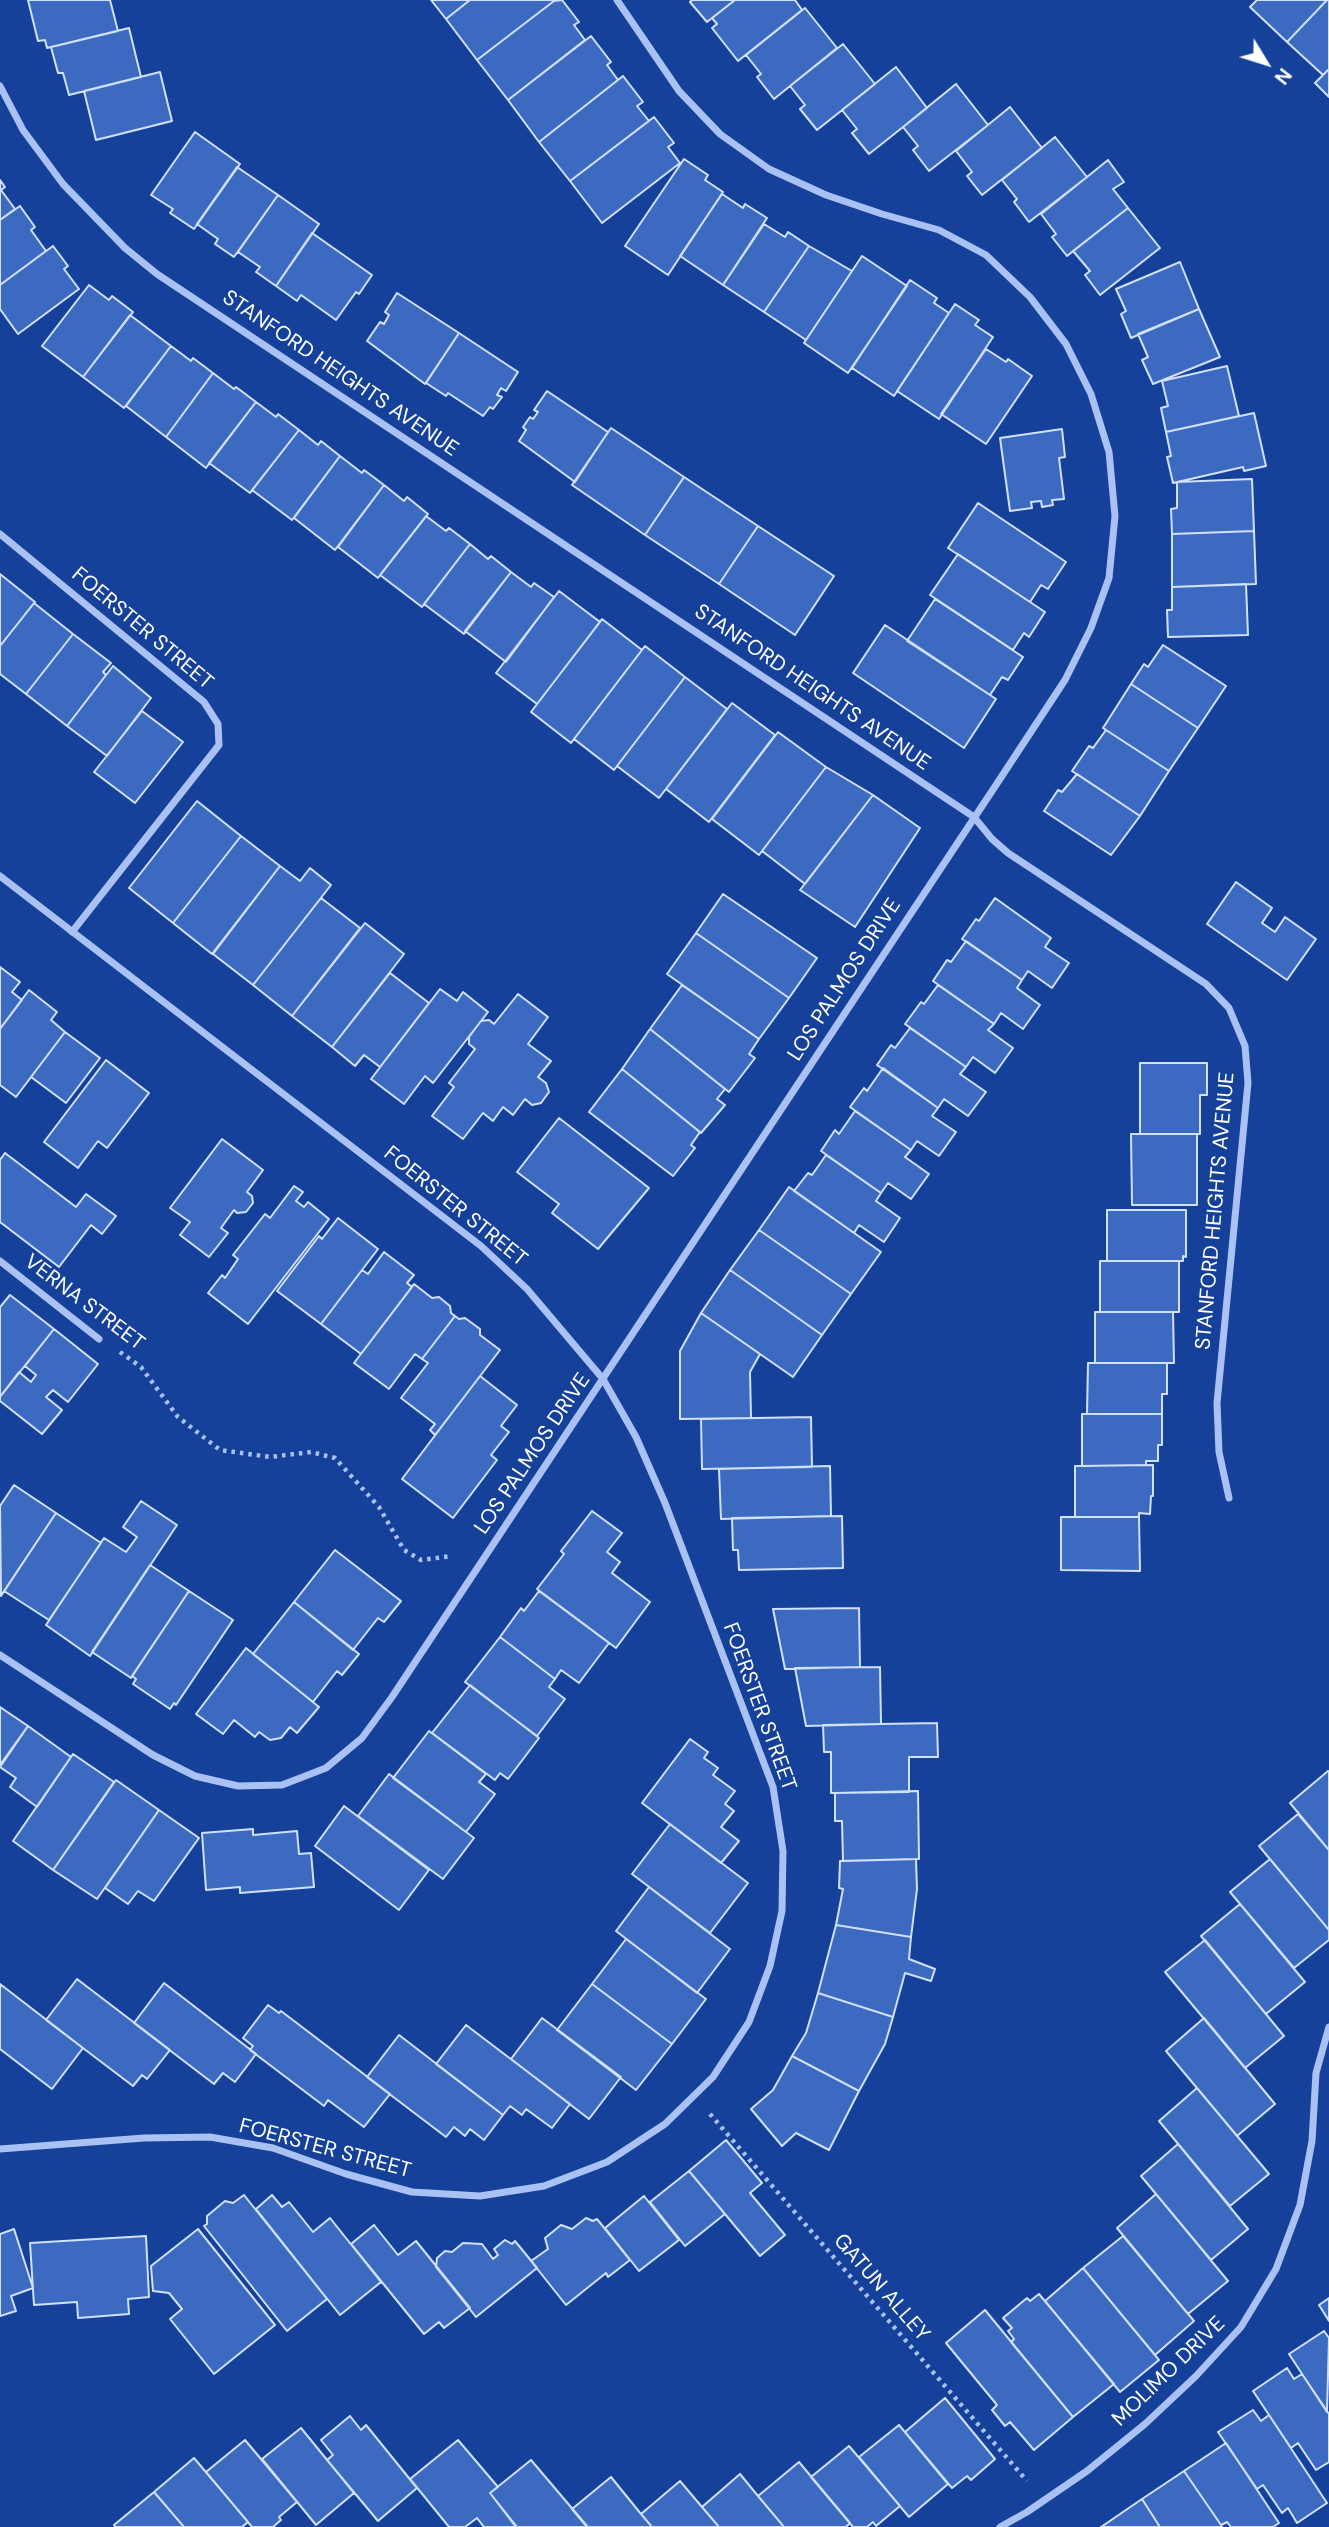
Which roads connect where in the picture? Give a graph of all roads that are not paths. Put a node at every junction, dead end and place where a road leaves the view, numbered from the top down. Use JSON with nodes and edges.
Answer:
{"nodes":[{"id":1,"x":617,"y":0,"type":"edge"},
{"id":2,"x":0,"y":86,"type":"edge"},
{"id":3,"x":0,"y":534,"type":"edge"},
{"id":4,"x":974,"y":817,"type":"junction"},
{"id":5,"x":0,"y":876,"type":"edge"},
{"id":6,"x":72,"y":932,"type":"junction"},
{"id":7,"x":0,"y":1261,"type":"edge"},
{"id":8,"x":99,"y":1339,"type":"road end"},
{"id":9,"x":603,"y":1379,"type":"junction"},
{"id":10,"x":1228,"y":1498,"type":"dead end"},
{"id":11,"x":0,"y":1655,"type":"edge"},
{"id":12,"x":1329,"y":2027,"type":"edge"},
{"id":13,"x":0,"y":2149,"type":"edge"},
{"id":14,"x":1000,"y":2527,"type":"edge"}],
"edges":[{"from":1,"to":4,"type":"street","name":"LOS PALMOS DRIVE"},
{"from":2,"to":4,"type":"street","name":"STANFORD HEIGHTS AVENUE"},
{"from":3,"to":6,"type":"street","name":"FOERSTER STREET"},
{"from":4,"to":9,"type":"street","name":"LOS PALMOS DRIVE"},
{"from":4,"to":10,"type":"street","name":"STANFORD HEIGHTS AVENUE"},
{"from":5,"to":6,"type":"street","name":"FOERSTER STREET"},
{"from":6,"to":9,"type":"street","name":"FOERSTER STREET"},
{"from":7,"to":8,"type":"street","name":"VERNA STREET"},
{"from":9,"to":11,"type":"street","name":"LOS PALMOS DRIVE"},
{"from":9,"to":13,"type":"street","name":"FOERSTER STREET"},
{"from":12,"to":14,"type":"street","name":"MOLIMO DRIVE"}]}
